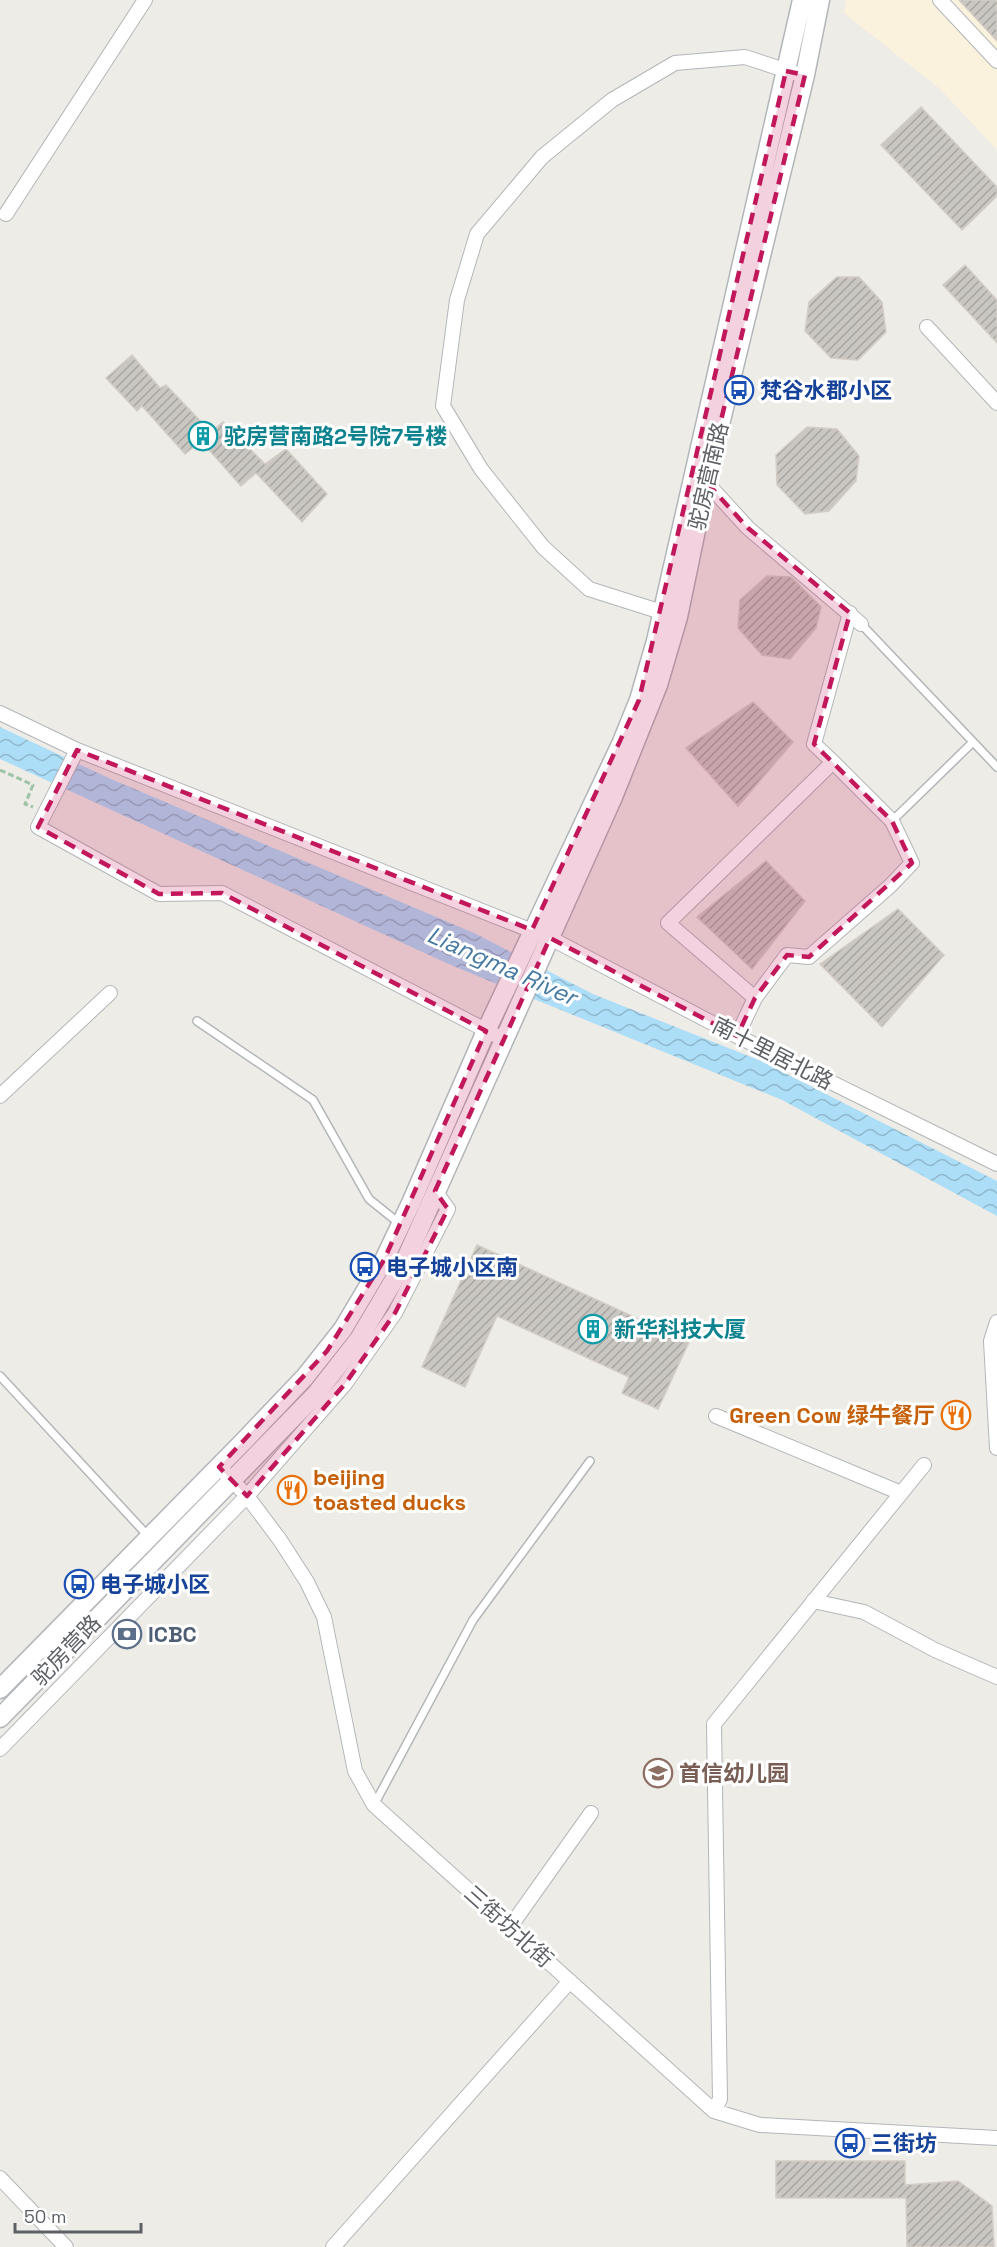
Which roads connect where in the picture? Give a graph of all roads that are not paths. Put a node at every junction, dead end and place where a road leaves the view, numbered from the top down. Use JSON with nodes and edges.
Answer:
{"nodes":[{"id":1,"x":145,"y":0,"type":"edge"},
{"id":2,"x":802,"y":0,"type":"edge"},
{"id":3,"x":820,"y":0,"type":"edge"},
{"id":4,"x":940,"y":0,"type":"edge"},
{"id":5,"x":997,"y":61,"type":"edge"},
{"id":6,"x":786,"y":72,"type":"junction"},
{"id":7,"x":805,"y":75,"type":"junction"},
{"id":8,"x":6,"y":214,"type":"dead end"},
{"id":9,"x":927,"y":327,"type":"dead end"},
{"id":10,"x":997,"y":403,"type":"edge"},
{"id":11,"x":706,"y":482,"type":"junction"},
{"id":12,"x":850,"y":613,"type":"junction"},
{"id":13,"x":670,"y":615,"type":"junction"},
{"id":14,"x":861,"y":624,"type":"joint"},
{"id":15,"x":0,"y":713,"type":"edge"},
{"id":16,"x":973,"y":742,"type":"junction"},
{"id":17,"x":77,"y":750,"type":"junction"},
{"id":18,"x":833,"y":762,"type":"junction"},
{"id":19,"x":997,"y":767,"type":"edge"},
{"id":20,"x":892,"y":821,"type":"junction"},
{"id":21,"x":532,"y":930,"type":"junction"},
{"id":22,"x":550,"y":938,"type":"junction"},
{"id":23,"x":110,"y":993,"type":"dead end"},
{"id":24,"x":755,"y":998,"type":"junction"},
{"id":25,"x":197,"y":1021,"type":"dead end"},
{"id":26,"x":486,"y":1030,"type":"junction"},
{"id":27,"x":737,"y":1036,"type":"junction"},
{"id":28,"x":505,"y":1039,"type":"junction"},
{"id":29,"x":0,"y":1096,"type":"edge"},
{"id":30,"x":997,"y":1164,"type":"edge"},
{"id":31,"x":435,"y":1191,"type":"junction"},
{"id":32,"x":401,"y":1225,"type":"junction"},
{"id":33,"x":416,"y":1236,"type":"junction"},
{"id":34,"x":997,"y":1322,"type":"edge"},
{"id":35,"x":0,"y":1376,"type":"edge"},
{"id":36,"x":716,"y":1416,"type":"dead end"},
{"id":37,"x":997,"y":1448,"type":"edge"},
{"id":38,"x":590,"y":1461,"type":"dead end"},
{"id":39,"x":924,"y":1465,"type":"dead end"},
{"id":40,"x":219,"y":1467,"type":"junction"},
{"id":41,"x":233,"y":1481,"type":"junction"},
{"id":42,"x":901,"y":1493,"type":"junction"},
{"id":43,"x":247,"y":1496,"type":"junction"},
{"id":44,"x":148,"y":1536,"type":"junction"},
{"id":45,"x":162,"y":1551,"type":"junction"},
{"id":46,"x":813,"y":1601,"type":"junction"},
{"id":47,"x":997,"y":1677,"type":"edge"},
{"id":48,"x":0,"y":1689,"type":"edge"},
{"id":49,"x":0,"y":1718,"type":"edge"},
{"id":50,"x":0,"y":1749,"type":"edge"},
{"id":51,"x":374,"y":1805,"type":"junction"},
{"id":52,"x":591,"y":1813,"type":"dead end"},
{"id":53,"x":510,"y":1927,"type":"junction"},
{"id":54,"x":570,"y":1981,"type":"junction"},
{"id":55,"x":714,"y":2111,"type":"junction"},
{"id":56,"x":997,"y":2138,"type":"edge"},
{"id":57,"x":0,"y":2178,"type":"edge"},
{"id":58,"x":66,"y":2247,"type":"edge"},
{"id":59,"x":333,"y":2247,"type":"edge"}],
"edges":[{"from":1,"to":8,"type":"street"},
{"from":2,"to":6,"type":"street","name":"驼房营南路"},
{"from":3,"to":7,"type":"street","name":"驼房营南路"},
{"from":4,"to":5,"type":"street"},
{"from":6,"to":7,"type":"street"},
{"from":6,"to":13,"type":"street","name":"驼房营南路"},
{"from":6,"to":13,"type":"street"},
{"from":7,"to":11,"type":"street","name":"驼房营南路"},
{"from":9,"to":10,"type":"street"},
{"from":11,"to":12,"type":"street"},
{"from":11,"to":13,"type":"street","name":"驼房营南路"},
{"from":12,"to":14,"type":"street"},
{"from":12,"to":18,"type":"street"},
{"from":13,"to":21,"type":"street","name":"驼房营南路"},
{"from":13,"to":22,"type":"street","name":"驼房营南路"},
{"from":14,"to":16,"type":"lane"},
{"from":15,"to":17,"type":"street","name":"南十里居北路"},
{"from":16,"to":19,"type":"lane"},
{"from":16,"to":20,"type":"lane"},
{"from":17,"to":21,"type":"street","name":"南十里居北路"},
{"from":17,"to":26,"type":"street"},
{"from":18,"to":20,"type":"street"},
{"from":18,"to":24,"type":"street"},
{"from":20,"to":24,"type":"street"},
{"from":21,"to":22,"type":"street","name":"南十里居北路"},
{"from":21,"to":26,"type":"street","name":"驼房营南路"},
{"from":22,"to":27,"type":"street","name":"南十里居北路"},
{"from":22,"to":28,"type":"street","name":"驼房营南路"},
{"from":23,"to":29,"type":"street"},
{"from":24,"to":27,"type":"street"},
{"from":25,"to":32,"type":"lane"},
{"from":26,"to":28,"type":"street"},
{"from":26,"to":32,"type":"street","name":"驼房营南路"},
{"from":27,"to":30,"type":"street","name":"南十里居北路"},
{"from":28,"to":31,"type":"street","name":"驼房营南路"},
{"from":31,"to":33,"type":"street","name":"驼房营南路"},
{"from":31,"to":43,"type":"street"},
{"from":32,"to":33,"type":"lane"},
{"from":32,"to":40,"type":"street","name":"驼房营路"},
{"from":33,"to":41,"type":"street","name":"驼房营路"},
{"from":34,"to":37,"type":"street"},
{"from":35,"to":44,"type":"lane"},
{"from":36,"to":42,"type":"street"},
{"from":38,"to":51,"type":"lane"},
{"from":39,"to":42,"type":"street"},
{"from":40,"to":41,"type":"street","name":"三街坊北街"},
{"from":40,"to":44,"type":"street","name":"驼房营路"},
{"from":41,"to":43,"type":"street","name":"三街坊北街"},
{"from":41,"to":45,"type":"street","name":"驼房营路"},
{"from":42,"to":46,"type":"street"},
{"from":43,"to":50,"type":"street"},
{"from":43,"to":51,"type":"street","name":"三街坊北街"},
{"from":44,"to":45,"type":"lane"},
{"from":44,"to":48,"type":"street","name":"驼房营路"},
{"from":45,"to":49,"type":"street","name":"驼房营路"},
{"from":46,"to":47,"type":"street"},
{"from":46,"to":55,"type":"street"},
{"from":51,"to":53,"type":"street","name":"三街坊北街"},
{"from":52,"to":53,"type":"street"},
{"from":53,"to":54,"type":"street","name":"三街坊北街"},
{"from":54,"to":55,"type":"street","name":"三街坊北街"},
{"from":54,"to":59,"type":"street"},
{"from":55,"to":56,"type":"street","name":"三街坊北街"},
{"from":57,"to":58,"type":"street"}]}
